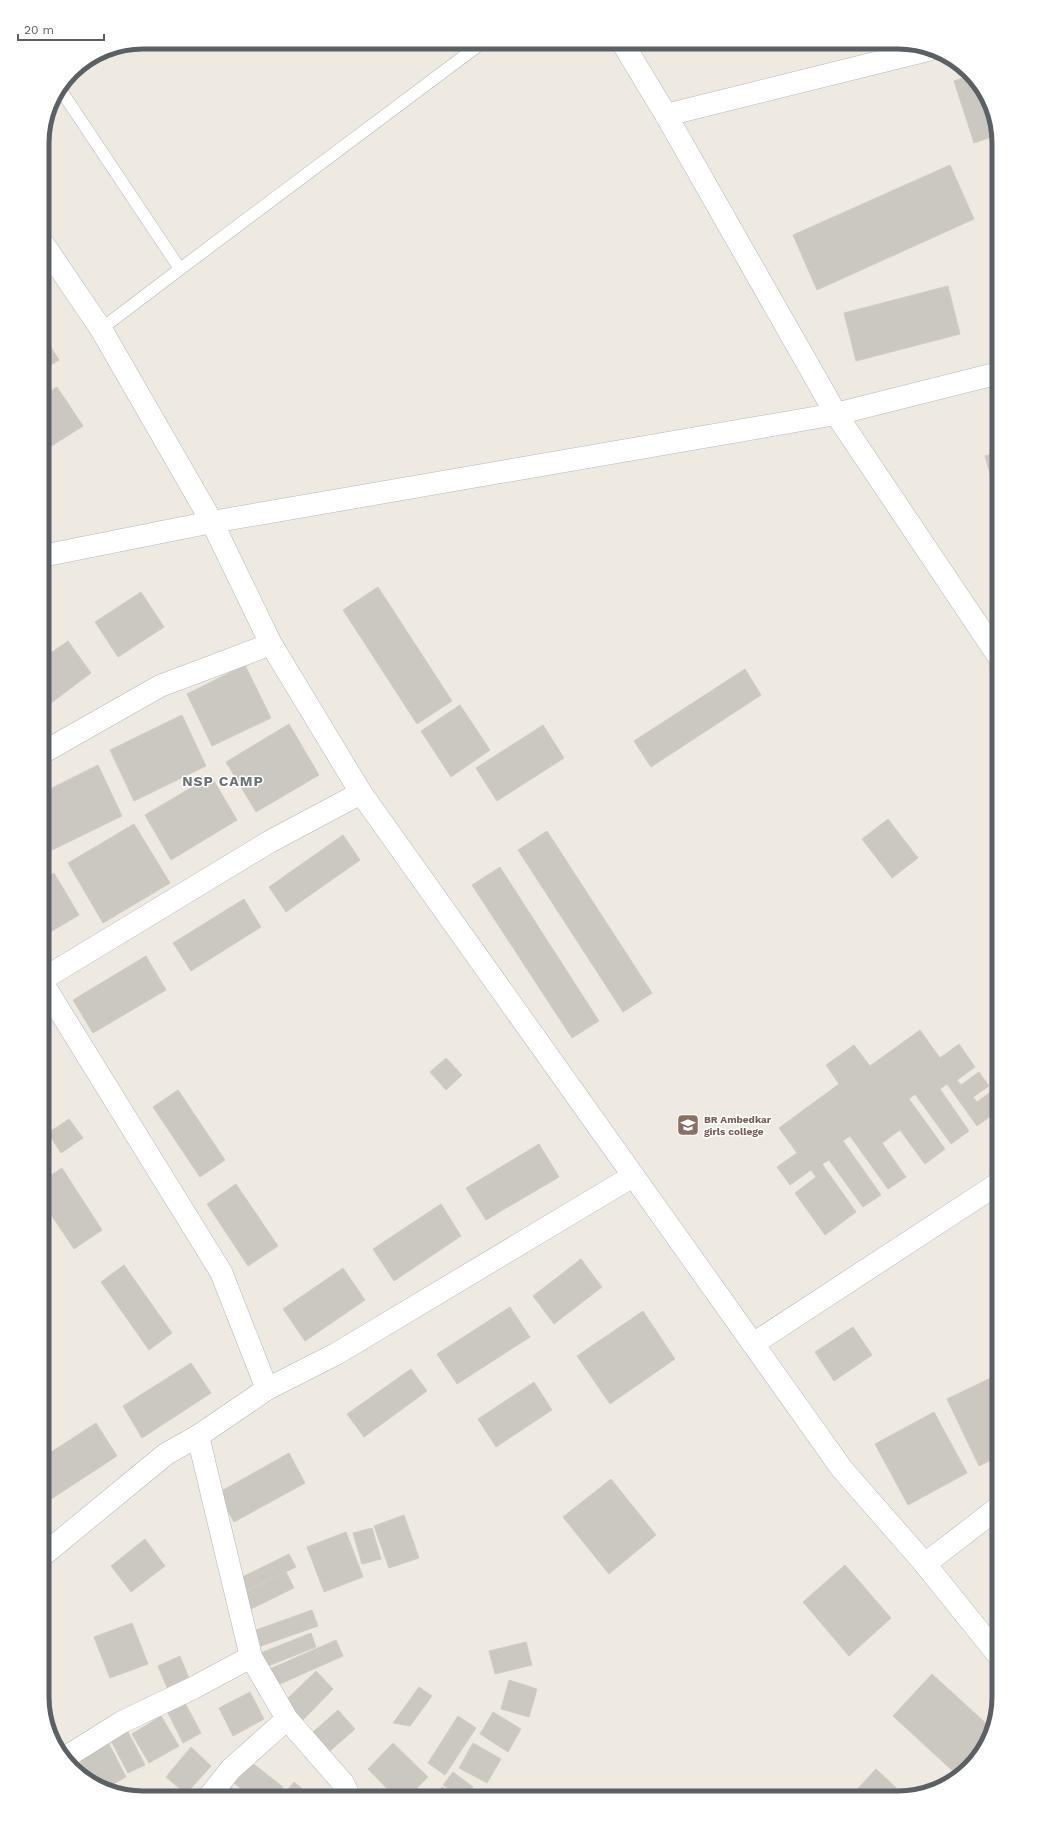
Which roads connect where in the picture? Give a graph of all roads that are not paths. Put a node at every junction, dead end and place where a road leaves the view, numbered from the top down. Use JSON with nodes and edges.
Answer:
{"nodes":[{"id":1,"x":474,"y":49,"type":"edge"},
{"id":2,"x":626,"y":49,"type":"edge"},
{"id":3,"x":920,"y":52,"type":"edge"},
{"id":4,"x":63,"y":94,"type":"edge"},
{"id":5,"x":666,"y":115,"type":"junction"},
{"id":6,"x":49,"y":265,"type":"edge"},
{"id":7,"x":180,"y":269,"type":"junction"},
{"id":8,"x":101,"y":329,"type":"junction"},
{"id":9,"x":992,"y":375,"type":"edge"},
{"id":10,"x":836,"y":414,"type":"junction"},
{"id":11,"x":212,"y":522,"type":"junction"},
{"id":12,"x":49,"y":555,"type":"edge"},
{"id":13,"x":271,"y":644,"type":"junction"},
{"id":14,"x":992,"y":648,"type":"edge"},
{"id":15,"x":49,"y":749,"type":"edge"},
{"id":16,"x":361,"y":793,"type":"junction"},
{"id":17,"x":49,"y":976,"type":"edge"},
{"id":18,"x":49,"y":996,"type":"edge"},
{"id":19,"x":633,"y":1176,"type":"junction"},
{"id":20,"x":992,"y":1188,"type":"edge"},
{"id":21,"x":754,"y":1344,"type":"junction"},
{"id":22,"x":267,"y":1389,"type":"junction"},
{"id":23,"x":198,"y":1436,"type":"junction"},
{"id":24,"x":992,"y":1512,"type":"edge"},
{"id":25,"x":49,"y":1550,"type":"edge"},
{"id":26,"x":925,"y":1564,"type":"junction"},
{"id":27,"x":992,"y":1647,"type":"edge"},
{"id":28,"x":251,"y":1657,"type":"junction"},
{"id":29,"x":287,"y":1719,"type":"junction"},
{"id":30,"x":69,"y":1755,"type":"edge"},
{"id":31,"x":214,"y":1791,"type":"edge"},
{"id":32,"x":347,"y":1791,"type":"edge"}],
"edges":[{"from":1,"to":7,"type":"lane"},
{"from":2,"to":5,"type":"street"},
{"from":3,"to":5,"type":"street"},
{"from":4,"to":7,"type":"lane"},
{"from":5,"to":10,"type":"street"},
{"from":6,"to":8,"type":"street"},
{"from":7,"to":8,"type":"lane"},
{"from":8,"to":11,"type":"street"},
{"from":9,"to":10,"type":"street"},
{"from":10,"to":11,"type":"street"},
{"from":10,"to":14,"type":"street"},
{"from":11,"to":12,"type":"street"},
{"from":11,"to":13,"type":"street"},
{"from":13,"to":15,"type":"street"},
{"from":13,"to":16,"type":"street"},
{"from":16,"to":17,"type":"street"},
{"from":16,"to":19,"type":"street"},
{"from":18,"to":22,"type":"street"},
{"from":19,"to":21,"type":"street"},
{"from":19,"to":22,"type":"street"},
{"from":20,"to":21,"type":"street"},
{"from":21,"to":26,"type":"street"},
{"from":22,"to":23,"type":"street"},
{"from":23,"to":25,"type":"street"},
{"from":23,"to":28,"type":"street"},
{"from":24,"to":26,"type":"street"},
{"from":26,"to":27,"type":"street"},
{"from":28,"to":29,"type":"street"},
{"from":28,"to":30,"type":"street"},
{"from":29,"to":31,"type":"street"},
{"from":29,"to":32,"type":"street"}]}
